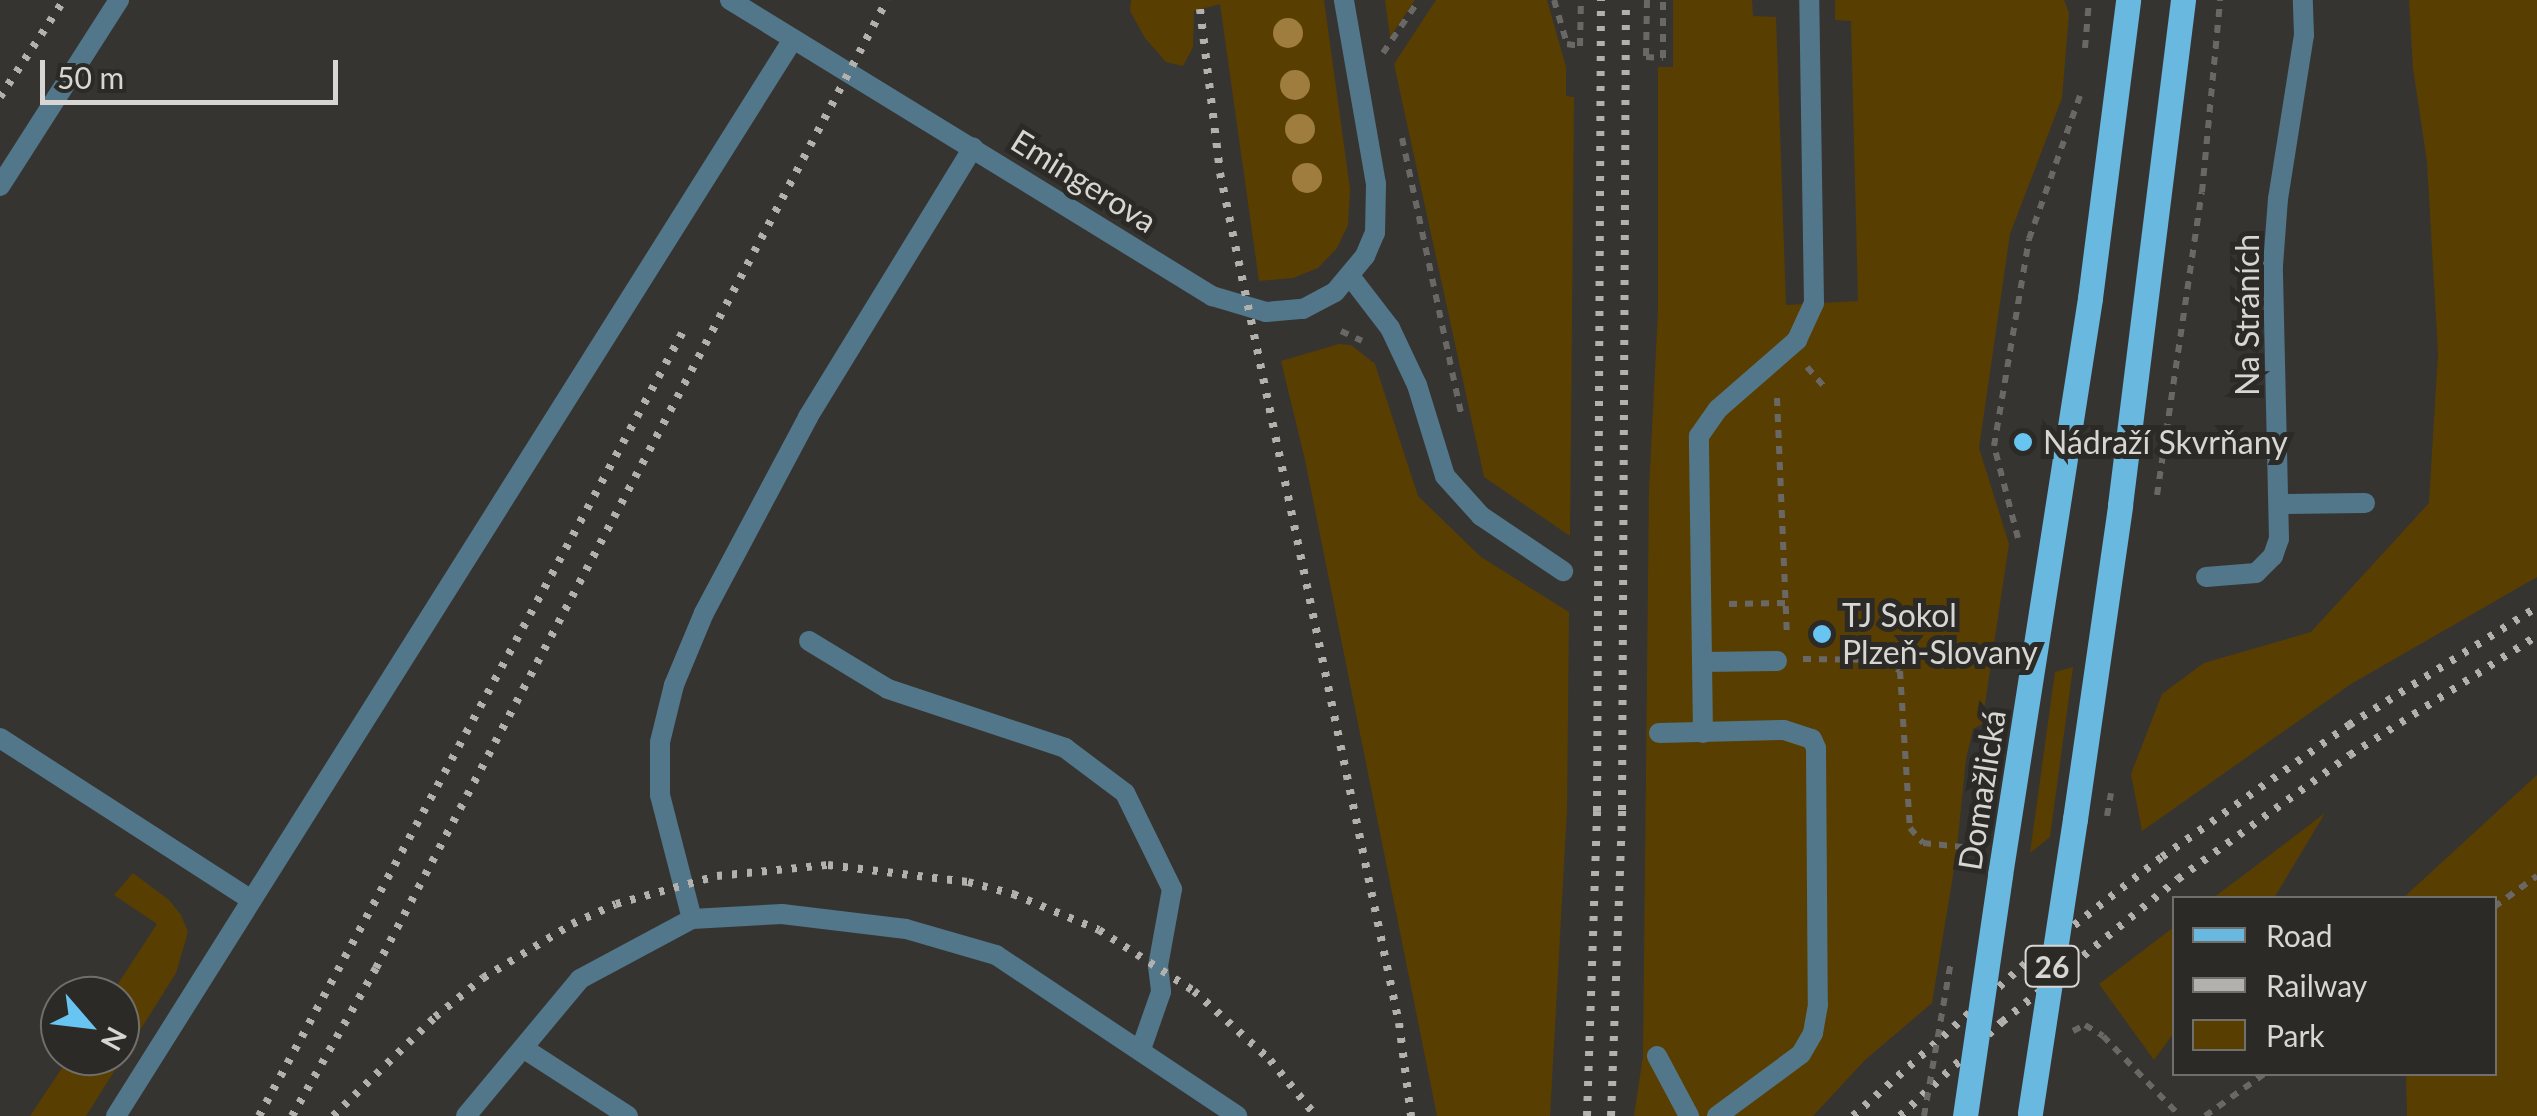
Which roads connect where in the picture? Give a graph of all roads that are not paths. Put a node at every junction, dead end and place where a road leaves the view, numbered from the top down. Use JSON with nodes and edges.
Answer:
{"nodes":[{"id":1,"x":119,"y":0,"type":"edge"},
{"id":2,"x":730,"y":0,"type":"edge"},
{"id":3,"x":1344,"y":0,"type":"edge"},
{"id":4,"x":1808,"y":0,"type":"edge"},
{"id":5,"x":2128,"y":0,"type":"edge"},
{"id":6,"x":2183,"y":0,"type":"edge"},
{"id":7,"x":2303,"y":0,"type":"edge"},
{"id":8,"x":792,"y":41,"type":"junction"},
{"id":9,"x":973,"y":148,"type":"junction"},
{"id":10,"x":0,"y":186,"type":"edge"},
{"id":11,"x":1350,"y":276,"type":"junction"},
{"id":12,"x":2364,"y":502,"type":"dead end"},
{"id":13,"x":2282,"y":504,"type":"junction"},
{"id":14,"x":1563,"y":571,"type":"dead end"},
{"id":15,"x":2206,"y":576,"type":"dead end"},
{"id":16,"x":809,"y":641,"type":"dead end"},
{"id":17,"x":1777,"y":660,"type":"road end"},
{"id":18,"x":1702,"y":662,"type":"junction"},
{"id":19,"x":1704,"y":732,"type":"junction"},
{"id":20,"x":1659,"y":733,"type":"dead end"},
{"id":21,"x":0,"y":738,"type":"edge"},
{"id":22,"x":250,"y":900,"type":"junction"},
{"id":23,"x":692,"y":919,"type":"junction"},
{"id":24,"x":522,"y":1048,"type":"junction"},
{"id":25,"x":1141,"y":1048,"type":"junction"},
{"id":26,"x":1656,"y":1056,"type":"dead end"},
{"id":27,"x":2030,"y":1114,"type":"edge"},
{"id":28,"x":116,"y":1116,"type":"edge"},
{"id":29,"x":466,"y":1116,"type":"edge"},
{"id":30,"x":628,"y":1116,"type":"edge"},
{"id":31,"x":1237,"y":1116,"type":"edge"},
{"id":32,"x":1689,"y":1116,"type":"edge"},
{"id":33,"x":1717,"y":1116,"type":"edge"},
{"id":34,"x":1965,"y":1116,"type":"edge"}],
"edges":[{"from":1,"to":10,"type":"street"},
{"from":2,"to":8,"type":"street","name":"Emingerova"},
{"from":3,"to":11,"type":"street","name":"Emingerova"},
{"from":4,"to":18,"type":"street"},
{"from":5,"to":34,"type":"main road","name":"Domažlická","number":"26","bridge":true},
{"from":6,"to":27,"type":"main road","number":"26","bridge":true},
{"from":7,"to":13,"type":"street","name":"Na Stráních"},
{"from":8,"to":9,"type":"street","name":"Emingerova"},
{"from":8,"to":22,"type":"street"},
{"from":9,"to":11,"type":"street","name":"Emingerova"},
{"from":9,"to":23,"type":"street"},
{"from":11,"to":14,"type":"street"},
{"from":12,"to":13,"type":"street"},
{"from":13,"to":15,"type":"street","name":"Na Stráních"},
{"from":16,"to":25,"type":"street"},
{"from":17,"to":18,"type":"street"},
{"from":18,"to":19,"type":"street"},
{"from":19,"to":20,"type":"street"},
{"from":19,"to":33,"type":"street"},
{"from":21,"to":22,"type":"street"},
{"from":22,"to":28,"type":"street"},
{"from":23,"to":24,"type":"street"},
{"from":23,"to":25,"type":"street"},
{"from":24,"to":29,"type":"street"},
{"from":24,"to":30,"type":"street"},
{"from":25,"to":31,"type":"street"},
{"from":26,"to":32,"type":"street"}]}
